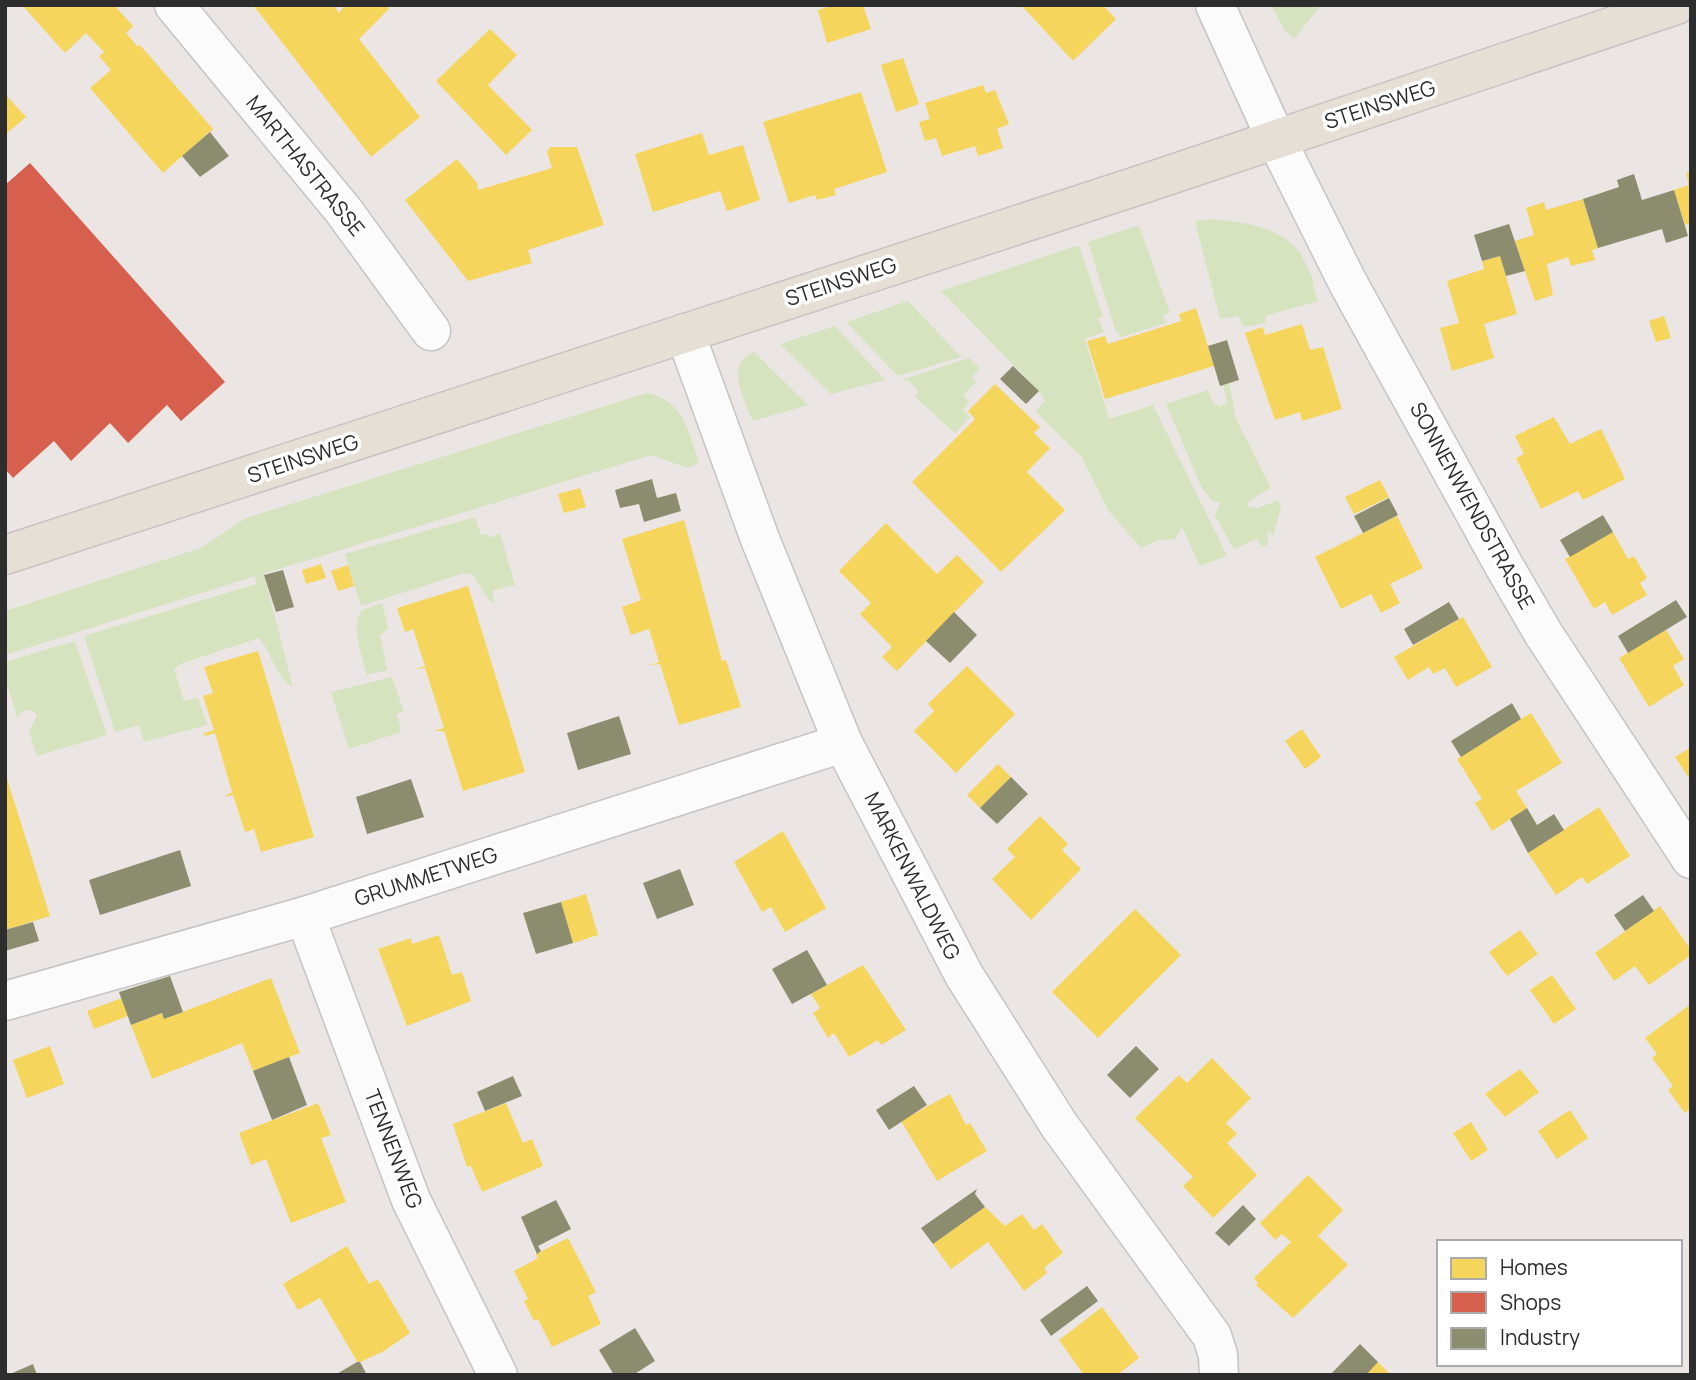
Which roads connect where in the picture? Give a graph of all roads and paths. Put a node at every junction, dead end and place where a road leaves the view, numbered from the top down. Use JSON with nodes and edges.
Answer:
{"nodes":[{"id":1,"x":174,"y":5,"type":"edge"},
{"id":2,"x":1215,"y":5,"type":"edge"},
{"id":3,"x":1676,"y":5,"type":"edge"},
{"id":4,"x":1276,"y":139,"type":"junction"},
{"id":5,"x":431,"y":331,"type":"dead end"},
{"id":6,"x":685,"y":333,"type":"junction"},
{"id":7,"x":5,"y":555,"type":"edge"},
{"id":8,"x":843,"y":743,"type":"junction"},
{"id":9,"x":1691,"y":859,"type":"edge"},
{"id":10,"x":305,"y":916,"type":"junction"},
{"id":11,"x":5,"y":1001,"type":"edge"},
{"id":12,"x":498,"y":1375,"type":"edge"},
{"id":13,"x":1219,"y":1375,"type":"edge"}],
"edges":[{"from":1,"to":5,"type":"street","name":"MARTHASTRASSE"},
{"from":2,"to":4,"type":"street","name":"SONNENWENDSTRASSE"},
{"from":3,"to":4,"type":"main road","name":"STEINSWEG"},
{"from":4,"to":6,"type":"main road","name":"STEINSWEG"},
{"from":4,"to":9,"type":"street","name":"SONNENWENDSTRASSE"},
{"from":6,"to":7,"type":"main road","name":"STEINSWEG"},
{"from":6,"to":8,"type":"street","name":"MARKENWALDWEG"},
{"from":8,"to":10,"type":"street","name":"GRUMMETWEG"},
{"from":8,"to":13,"type":"street","name":"MARKENWALDWEG"},
{"from":10,"to":11,"type":"street","name":"GRUMMETWEG"},
{"from":10,"to":12,"type":"street","name":"TENNENWEG"}]}
